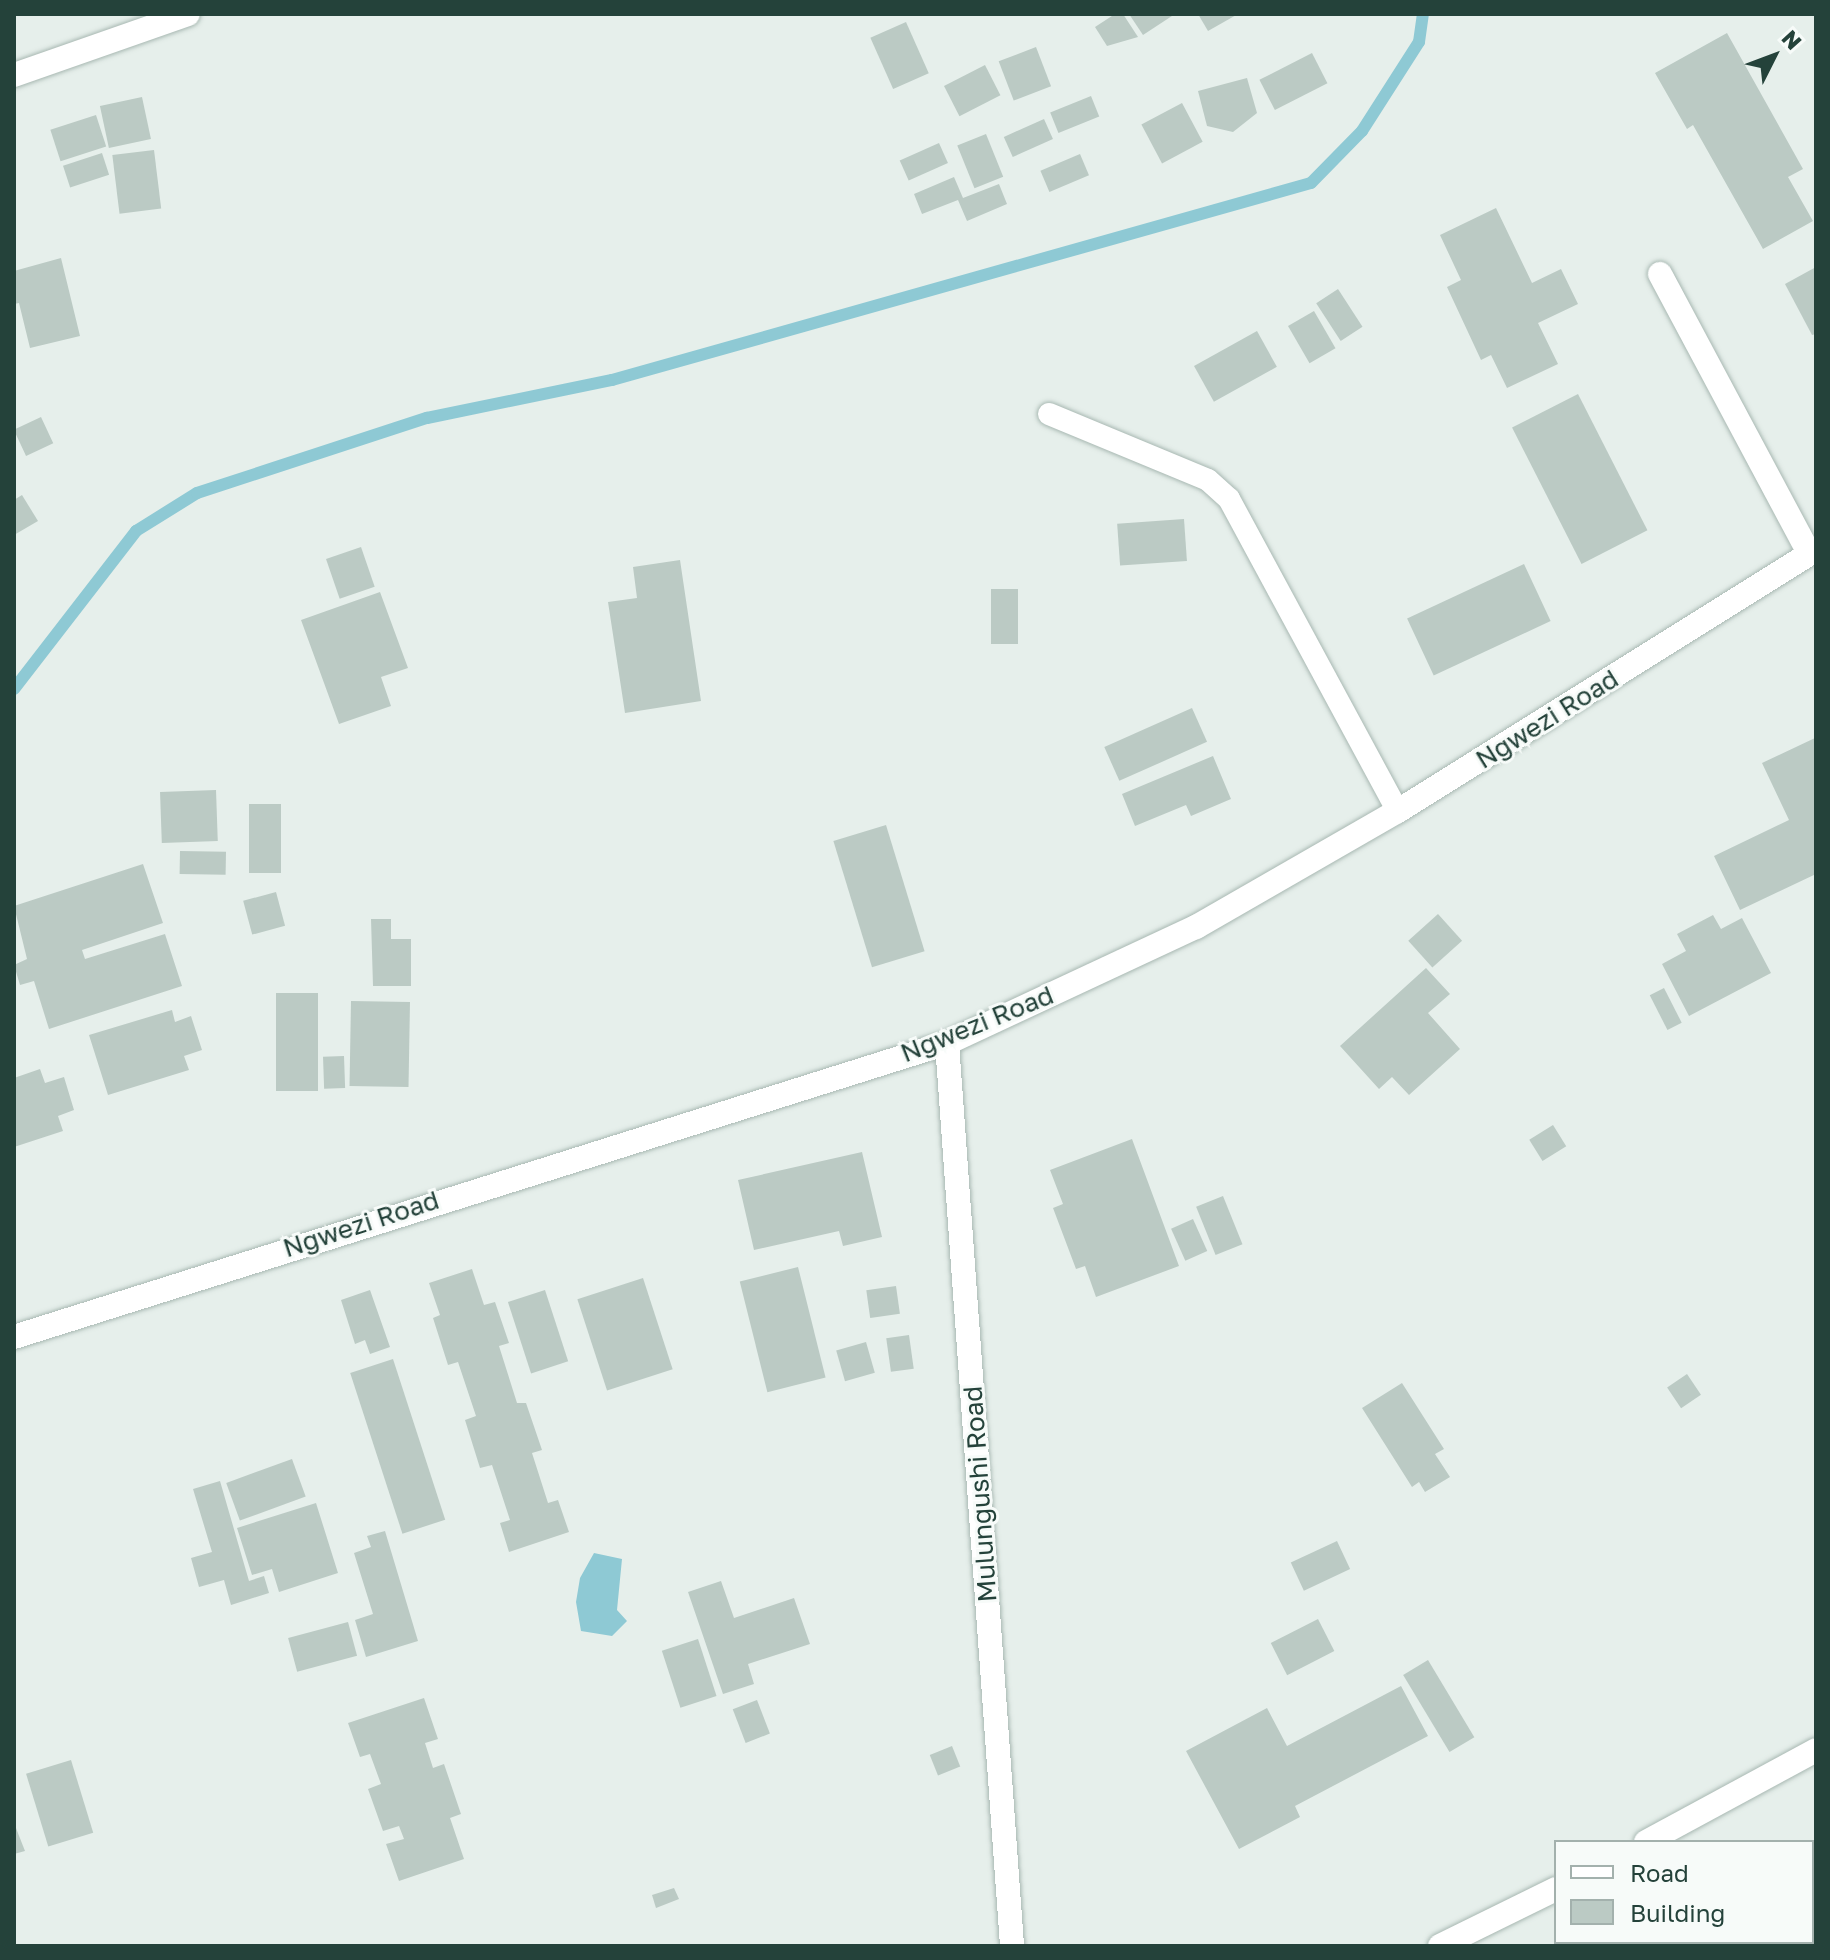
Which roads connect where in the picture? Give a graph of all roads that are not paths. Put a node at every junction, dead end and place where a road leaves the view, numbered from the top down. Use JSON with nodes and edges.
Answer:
{"nodes":[{"id":1,"x":188,"y":14,"type":"edge"},
{"id":2,"x":14,"y":75,"type":"edge"},
{"id":3,"x":1660,"y":274,"type":"dead end"},
{"id":4,"x":1049,"y":414,"type":"dead end"},
{"id":5,"x":1812,"y":551,"type":"edge"},
{"id":6,"x":1398,"y":811,"type":"junction"},
{"id":7,"x":947,"y":1043,"type":"junction"},
{"id":8,"x":14,"y":1337,"type":"edge"},
{"id":9,"x":1816,"y":1750,"type":"edge"},
{"id":10,"x":1650,"y":1840,"type":"edge"},
{"id":11,"x":1554,"y":1890,"type":"edge"},
{"id":12,"x":1012,"y":1946,"type":"edge"},
{"id":13,"x":1440,"y":1946,"type":"edge"}],
"edges":[{"from":1,"to":2,"type":"street"},
{"from":3,"to":5,"type":"street"},
{"from":4,"to":6,"type":"lane"},
{"from":5,"to":6,"type":"street","name":"Ngwezi Road"},
{"from":6,"to":7,"type":"street","name":"Ngwezi Road"},
{"from":7,"to":8,"type":"street","name":"Ngwezi Road"},
{"from":7,"to":12,"type":"street","name":"Mulungushi Road"},
{"from":9,"to":10,"type":"street"},
{"from":11,"to":13,"type":"street"}]}
